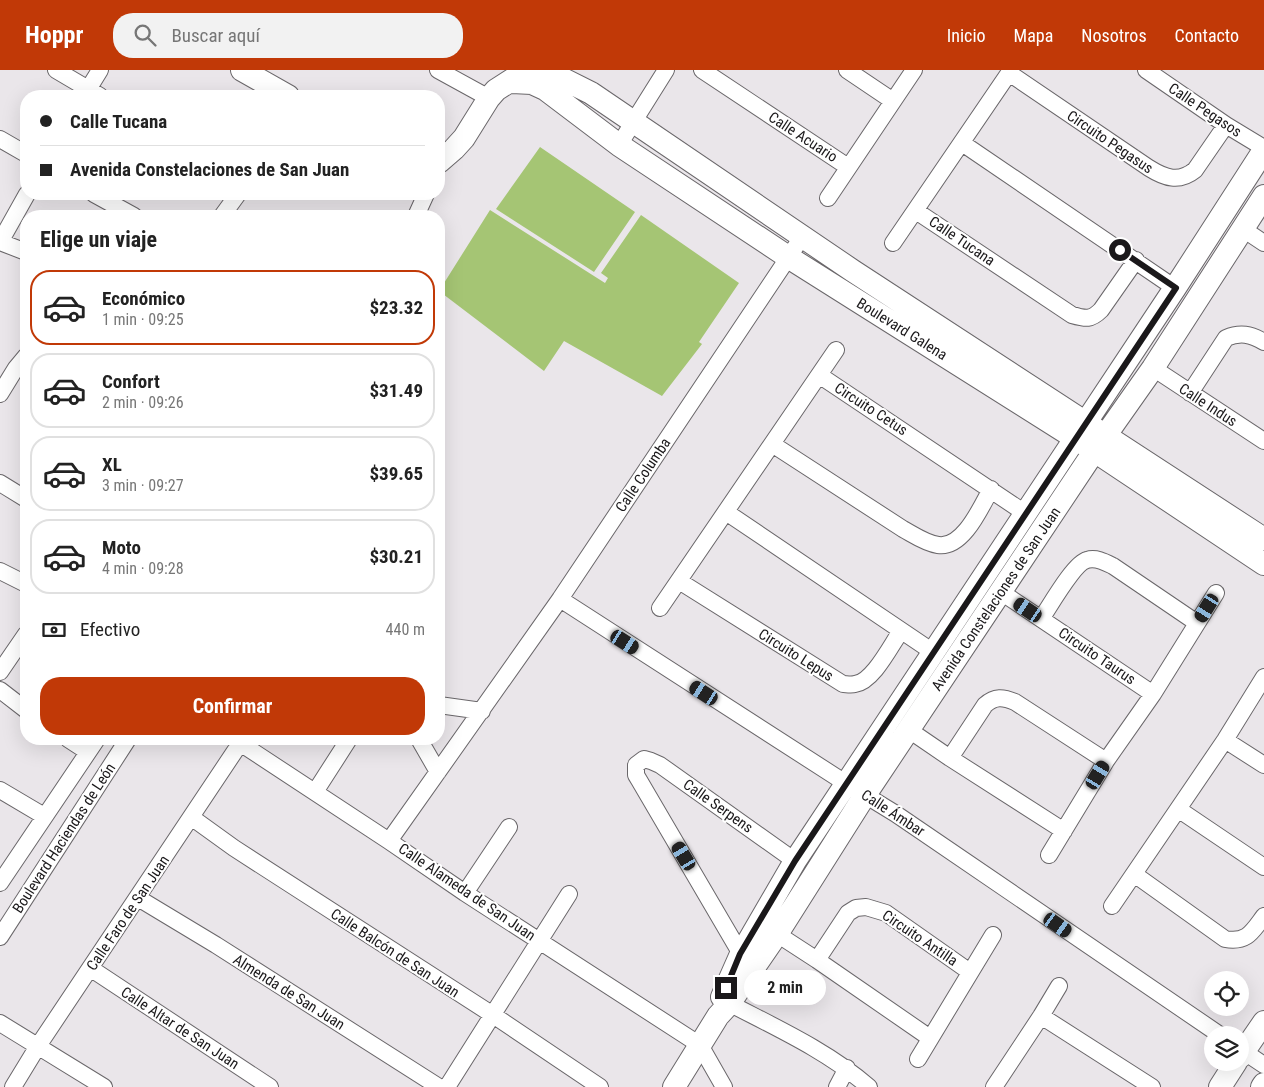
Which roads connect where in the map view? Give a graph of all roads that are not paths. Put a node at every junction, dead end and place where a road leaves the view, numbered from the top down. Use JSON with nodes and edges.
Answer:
{"nodes":[{"id":1,"x":56,"y":70,"type":"edge"},
{"id":2,"x":100,"y":70,"type":"edge"},
{"id":3,"x":242,"y":70,"type":"edge"},
{"id":4,"x":438,"y":70,"type":"edge"},
{"id":5,"x":666,"y":70,"type":"edge"},
{"id":6,"x":702,"y":70,"type":"edge"},
{"id":7,"x":847,"y":70,"type":"edge"},
{"id":8,"x":914,"y":70,"type":"edge"},
{"id":9,"x":1146,"y":70,"type":"edge"},
{"id":10,"x":1010,"y":71,"type":"edge"},
{"id":11,"x":724,"y":76,"type":"edge"},
{"id":12,"x":532,"y":78,"type":"edge"},
{"id":13,"x":85,"y":90,"type":"edge"},
{"id":14,"x":92,"y":90,"type":"edge"},
{"id":15,"x":277,"y":90,"type":"edge"},
{"id":16,"x":489,"y":98,"type":"junction"},
{"id":17,"x":893,"y":101,"type":"junction"},
{"id":18,"x":632,"y":122,"type":"junction"},
{"id":19,"x":1226,"y":125,"type":"junction"},
{"id":20,"x":0,"y":139,"type":"edge"},
{"id":21,"x":962,"y":143,"type":"junction"},
{"id":22,"x":620,"y":145,"type":"junction"},
{"id":23,"x":1264,"y":149,"type":"edge"},
{"id":24,"x":20,"y":151,"type":"edge"},
{"id":25,"x":445,"y":157,"type":"edge"},
{"id":26,"x":848,"y":167,"type":"junction"},
{"id":27,"x":1264,"y":196,"type":"edge"},
{"id":28,"x":828,"y":198,"type":"dead end"},
{"id":29,"x":24,"y":200,"type":"edge"},
{"id":30,"x":105,"y":200,"type":"edge"},
{"id":31,"x":123,"y":210,"type":"edge"},
{"id":32,"x":916,"y":211,"type":"junction"},
{"id":33,"x":1243,"y":229,"type":"junction"},
{"id":34,"x":802,"y":237,"type":"junction"},
{"id":35,"x":0,"y":242,"type":"edge"},
{"id":36,"x":894,"y":243,"type":"dead end"},
{"id":37,"x":1264,"y":243,"type":"edge"},
{"id":38,"x":20,"y":250,"type":"edge"},
{"id":39,"x":788,"y":257,"type":"junction"},
{"id":40,"x":1136,"y":260,"type":"junction"},
{"id":41,"x":1176,"y":288,"type":"junction"},
{"id":42,"x":1264,"y":342,"type":"edge"},
{"id":43,"x":836,"y":350,"type":"dead end"},
{"id":44,"x":20,"y":363,"type":"edge"},
{"id":45,"x":1153,"y":368,"type":"junction"},
{"id":46,"x":819,"y":375,"type":"junction"},
{"id":47,"x":1190,"y":393,"type":"junction"},
{"id":48,"x":0,"y":394,"type":"edge"},
{"id":49,"x":1080,"y":430,"type":"junction"},
{"id":50,"x":1264,"y":441,"type":"edge"},
{"id":51,"x":772,"y":444,"type":"junction"},
{"id":52,"x":1100,"y":444,"type":"junction"},
{"id":53,"x":0,"y":483,"type":"edge"},
{"id":54,"x":991,"y":489,"type":"junction"},
{"id":55,"x":20,"y":495,"type":"edge"},
{"id":56,"x":726,"y":512,"type":"junction"},
{"id":57,"x":1025,"y":512,"type":"junction"},
{"id":58,"x":1264,"y":539,"type":"edge"},
{"id":59,"x":1264,"y":564,"type":"edge"},
{"id":60,"x":0,"y":571,"type":"edge"},
{"id":61,"x":20,"y":581,"type":"edge"},
{"id":62,"x":678,"y":581,"type":"junction"},
{"id":63,"x":1001,"y":592,"type":"junction"},
{"id":64,"x":1216,"y":593,"type":"dead end"},
{"id":65,"x":560,"y":599,"type":"junction"},
{"id":66,"x":660,"y":608,"type":"dead end"},
{"id":67,"x":1042,"y":619,"type":"junction"},
{"id":68,"x":1197,"y":623,"type":"junction"},
{"id":69,"x":901,"y":631,"type":"junction"},
{"id":70,"x":20,"y":643,"type":"edge"},
{"id":71,"x":933,"y":652,"type":"junction"},
{"id":72,"x":0,"y":672,"type":"edge"},
{"id":73,"x":1264,"y":677,"type":"edge"},
{"id":74,"x":0,"y":690,"type":"edge"},
{"id":75,"x":1153,"y":694,"type":"junction"},
{"id":76,"x":20,"y":705,"type":"edge"},
{"id":77,"x":445,"y":706,"type":"edge"},
{"id":78,"x":482,"y":711,"type":"junction"},
{"id":79,"x":909,"y":730,"type":"junction"},
{"id":80,"x":1225,"y":740,"type":"junction"},
{"id":81,"x":92,"y":745,"type":"edge"},
{"id":82,"x":124,"y":745,"type":"edge"},
{"id":83,"x":236,"y":745,"type":"edge"},
{"id":84,"x":246,"y":745,"type":"edge"},
{"id":85,"x":345,"y":745,"type":"edge"},
{"id":86,"x":422,"y":745,"type":"edge"},
{"id":87,"x":950,"y":758,"type":"junction"},
{"id":88,"x":1106,"y":761,"type":"junction"},
{"id":89,"x":1264,"y":765,"type":"edge"},
{"id":90,"x":438,"y":772,"type":"junction"},
{"id":91,"x":0,"y":790,"type":"edge"},
{"id":92,"x":856,"y":790,"type":"junction"},
{"id":93,"x":314,"y":792,"type":"junction"},
{"id":94,"x":1178,"y":809,"type":"junction"},
{"id":95,"x":44,"y":816,"type":"junction"},
{"id":96,"x":191,"y":818,"type":"junction"},
{"id":97,"x":509,"y":828,"type":"dead end"},
{"id":98,"x":1064,"y":831,"type":"junction"},
{"id":99,"x":390,"y":841,"type":"junction"},
{"id":100,"x":1049,"y":855,"type":"dead end"},
{"id":101,"x":795,"y":861,"type":"junction"},
{"id":102,"x":1264,"y":867,"type":"edge"},
{"id":103,"x":1134,"y":874,"type":"junction"},
{"id":104,"x":0,"y":883,"type":"edge"},
{"id":105,"x":465,"y":893,"type":"junction"},
{"id":106,"x":568,"y":894,"type":"dead end"},
{"id":107,"x":138,"y":898,"type":"junction"},
{"id":108,"x":1112,"y":906,"type":"dead end"},
{"id":109,"x":1264,"y":916,"type":"edge"},
{"id":110,"x":777,"y":934,"type":"junction"},
{"id":111,"x":993,"y":935,"type":"dead end"},
{"id":112,"x":0,"y":937,"type":"edge"},
{"id":113,"x":539,"y":940,"type":"junction"},
{"id":114,"x":817,"y":960,"type":"junction"},
{"id":115,"x":746,"y":962,"type":"junction"},
{"id":116,"x":90,"y":968,"type":"junction"},
{"id":117,"x":970,"y":972,"type":"junction"},
{"id":118,"x":1059,"y":986,"type":"dead end"},
{"id":119,"x":722,"y":1006,"type":"junction"},
{"id":120,"x":493,"y":1015,"type":"junction"},
{"id":121,"x":1041,"y":1016,"type":"junction"},
{"id":122,"x":1264,"y":1022,"type":"edge"},
{"id":123,"x":0,"y":1023,"type":"edge"},
{"id":124,"x":1207,"y":1026,"type":"edge"},
{"id":125,"x":930,"y":1038,"type":"junction"},
{"id":126,"x":1249,"y":1043,"type":"edge"},
{"id":127,"x":700,"y":1045,"type":"junction"},
{"id":128,"x":38,"y":1046,"type":"junction"},
{"id":129,"x":1249,"y":1059,"type":"edge"},
{"id":130,"x":918,"y":1060,"type":"dead end"},
{"id":131,"x":1264,"y":1065,"type":"edge"},
{"id":132,"x":847,"y":1068,"type":"junction"},
{"id":133,"x":1230,"y":1071,"type":"edge"},
{"id":134,"x":13,"y":1087,"type":"edge"},
{"id":135,"x":104,"y":1087,"type":"edge"},
{"id":136,"x":270,"y":1087,"type":"edge"},
{"id":137,"x":439,"y":1087,"type":"edge"},
{"id":138,"x":447,"y":1087,"type":"edge"},
{"id":139,"x":600,"y":1087,"type":"edge"},
{"id":140,"x":674,"y":1087,"type":"edge"},
{"id":141,"x":724,"y":1087,"type":"edge"},
{"id":142,"x":837,"y":1087,"type":"edge"},
{"id":143,"x":869,"y":1087,"type":"edge"},
{"id":144,"x":994,"y":1087,"type":"edge"},
{"id":145,"x":1152,"y":1087,"type":"edge"},
{"id":146,"x":1220,"y":1087,"type":"edge"}],
"edges":[{"from":1,"to":13,"type":"street"},
{"from":2,"to":14,"type":"street"},
{"from":3,"to":15,"type":"street"},
{"from":4,"to":16,"type":"street"},
{"from":5,"to":18,"type":"street"},
{"from":6,"to":11,"type":"street","name":"Calle Acuario"},
{"from":7,"to":17,"type":"street"},
{"from":8,"to":17,"type":"street","name":"Calle Acuario"},
{"from":9,"to":19,"type":"street","name":"Calle Pegasos"},
{"from":10,"to":19,"type":"street","name":"Circuito Pegasus"},
{"from":10,"to":21,"type":"street","name":"Circuito Pegasus"},
{"from":11,"to":26,"type":"street","name":"Calle Acuario"},
{"from":12,"to":16,"type":"street"},
{"from":12,"to":18,"type":"street","name":"Boulevard Galena"},
{"from":12,"to":22,"type":"street","name":"Boulevard Galena"},
{"from":16,"to":25,"type":"street"},
{"from":17,"to":26,"type":"street","name":"Calle Acuario"},
{"from":18,"to":22,"type":"street"},
{"from":18,"to":34,"type":"street","name":"Boulevard Galena"},
{"from":19,"to":23,"type":"street","name":"Calle Pegasos"},
{"from":20,"to":24,"type":"street"},
{"from":21,"to":32,"type":"street","name":"Calle Tucana"},
{"from":21,"to":40,"type":"street"},
{"from":22,"to":39,"type":"street","name":"Boulevard Galena"},
{"from":23,"to":41,"type":"street","name":"Avenida Constelaciones de San Juan"},
{"from":26,"to":28,"type":"street"},
{"from":27,"to":33,"type":"street","name":"Avenida Constelaciones de San Juan"},
{"from":29,"to":35,"type":"street"},
{"from":30,"to":31,"type":"street"},
{"from":32,"to":36,"type":"street"},
{"from":32,"to":40,"type":"street","name":"Calle Tucana"},
{"from":33,"to":37,"type":"street"},
{"from":33,"to":45,"type":"street","name":"Avenida Constelaciones de San Juan"},
{"from":34,"to":39,"type":"street","name":"Calle Columba"},
{"from":34,"to":49,"type":"street","name":"Boulevard Galena"},
{"from":35,"to":38,"type":"street"},
{"from":39,"to":49,"type":"street","name":"Boulevard Galena"},
{"from":39,"to":65,"type":"street","name":"Calle Columba"},
{"from":40,"to":41,"type":"street"},
{"from":41,"to":49,"type":"street","name":"Avenida Constelaciones de San Juan"},
{"from":42,"to":47,"type":"street"},
{"from":43,"to":46,"type":"street"},
{"from":44,"to":48,"type":"street"},
{"from":45,"to":47,"type":"street","name":"Calle Indus"},
{"from":45,"to":52,"type":"street","name":"Avenida Constelaciones de San Juan"},
{"from":46,"to":51,"type":"street","name":"Circuito Cetus"},
{"from":46,"to":54,"type":"street","name":"Circuito Cetus"},
{"from":47,"to":50,"type":"street","name":"Calle Indus"},
{"from":49,"to":52,"type":"street","name":"Boulevard Galena"},
{"from":49,"to":57,"type":"street","name":"Avenida Constelaciones de San Juan"},
{"from":51,"to":54,"type":"street"},
{"from":51,"to":56,"type":"street","name":"Circuito Cetus"},
{"from":52,"to":58,"type":"street","name":"Boulevard Galena"},
{"from":52,"to":59,"type":"street","name":"Boulevard Galena"},
{"from":52,"to":63,"type":"street","name":"Avenida Constelaciones de San Juan"},
{"from":53,"to":55,"type":"street"},
{"from":54,"to":57,"type":"street","name":"Circuito Cetus"},
{"from":56,"to":62,"type":"street","name":"Circuito Cetus"},
{"from":56,"to":69,"type":"street"},
{"from":57,"to":71,"type":"street","name":"Avenida Constelaciones de San Juan"},
{"from":60,"to":61,"type":"street"},
{"from":62,"to":66,"type":"street","name":"Circuito Cetus"},
{"from":62,"to":69,"type":"street","name":"Circuito Lepus"},
{"from":63,"to":67,"type":"street","name":"Circuito Taurus"},
{"from":63,"to":79,"type":"street","name":"Avenida Constelaciones de San Juan"},
{"from":64,"to":68,"type":"street"},
{"from":65,"to":78,"type":"street","name":"Calle Columba"},
{"from":65,"to":92,"type":"street","name":"Calle Ámbar"},
{"from":67,"to":68,"type":"street","name":"Circuito Taurus"},
{"from":67,"to":75,"type":"street","name":"Circuito Taurus"},
{"from":68,"to":75,"type":"street"},
{"from":69,"to":71,"type":"street"},
{"from":70,"to":72,"type":"street"},
{"from":71,"to":92,"type":"street","name":"Avenida Constelaciones de San Juan"},
{"from":73,"to":80,"type":"street"},
{"from":74,"to":76,"type":"street"},
{"from":75,"to":88,"type":"street"},
{"from":77,"to":78,"type":"street"},
{"from":78,"to":90,"type":"street","name":"Calle Columba"},
{"from":79,"to":87,"type":"street"},
{"from":79,"to":92,"type":"street","name":"Avenida Constelaciones de San Juan"},
{"from":80,"to":89,"type":"street"},
{"from":80,"to":94,"type":"street"},
{"from":81,"to":95,"type":"street","name":"Boulevard Haciendas de León"},
{"from":82,"to":112,"type":"street","name":"Boulevard Haciendas de León"},
{"from":83,"to":96,"type":"street","name":"Calle Faro de San Juan"},
{"from":84,"to":93,"type":"street","name":"Calle Alameda de San Juan"},
{"from":85,"to":93,"type":"street"},
{"from":86,"to":90,"type":"street"},
{"from":87,"to":88,"type":"street"},
{"from":87,"to":98,"type":"street"},
{"from":88,"to":98,"type":"street"},
{"from":90,"to":99,"type":"street","name":"Calle Columba"},
{"from":91,"to":95,"type":"street"},
{"from":92,"to":101,"type":"street","name":"Avenida Constelaciones de San Juan"},
{"from":92,"to":110,"type":"street","name":"Avenida Constelaciones de San Juan"},
{"from":92,"to":124,"type":"street","name":"Calle Ámbar"},
{"from":93,"to":99,"type":"street","name":"Calle Alameda de San Juan"},
{"from":94,"to":102,"type":"street"},
{"from":94,"to":103,"type":"street"},
{"from":95,"to":104,"type":"street","name":"Boulevard Haciendas de León"},
{"from":96,"to":107,"type":"street","name":"Calle Faro de San Juan"},
{"from":96,"to":120,"type":"street","name":"Calle Balcón de San Juan"},
{"from":97,"to":105,"type":"street"},
{"from":98,"to":100,"type":"street"},
{"from":99,"to":105,"type":"street","name":"Calle Alameda de San Juan"},
{"from":101,"to":115,"type":"street","name":"Avenida Constelaciones de San Juan"},
{"from":101,"to":115,"type":"street","name":"Calle Serpens"},
{"from":103,"to":108,"type":"street"},
{"from":103,"to":109,"type":"street"},
{"from":105,"to":113,"type":"street","name":"Calle Alameda de San Juan"},
{"from":106,"to":113,"type":"street"},
{"from":107,"to":116,"type":"street","name":"Calle Faro de San Juan"},
{"from":107,"to":137,"type":"street","name":"Almenda de San Juan"},
{"from":110,"to":114,"type":"street"},
{"from":110,"to":115,"type":"street","name":"Avenida Constelaciones de San Juan"},
{"from":111,"to":117,"type":"street"},
{"from":113,"to":120,"type":"street"},
{"from":113,"to":127,"type":"street","name":"Calle Alameda de San Juan"},
{"from":114,"to":117,"type":"street","name":"Circuito Antilla"},
{"from":114,"to":125,"type":"street"},
{"from":115,"to":119,"type":"street","name":"Avenida Constelaciones de San Juan"},
{"from":116,"to":128,"type":"street","name":"Calle Faro de San Juan"},
{"from":116,"to":136,"type":"street","name":"Calle Altar de San Juan"},
{"from":117,"to":125,"type":"street","name":"Circuito Antilla"},
{"from":118,"to":121,"type":"street"},
{"from":119,"to":127,"type":"street","name":"Avenida Constelaciones de San Juan"},
{"from":119,"to":132,"type":"street"},
{"from":120,"to":138,"type":"street"},
{"from":120,"to":139,"type":"street","name":"Calle Balcón de San Juan"},
{"from":121,"to":144,"type":"street"},
{"from":121,"to":145,"type":"street"},
{"from":122,"to":126,"type":"street"},
{"from":123,"to":128,"type":"street"},
{"from":125,"to":130,"type":"street","name":"Circuito Antilla"},
{"from":127,"to":140,"type":"street","name":"Avenida Constelaciones de San Juan"},
{"from":127,"to":141,"type":"street"},
{"from":128,"to":134,"type":"street","name":"Calle Faro de San Juan"},
{"from":128,"to":135,"type":"street"},
{"from":129,"to":131,"type":"street"},
{"from":132,"to":142,"type":"street"},
{"from":132,"to":143,"type":"street"},
{"from":133,"to":146,"type":"street"}]}
